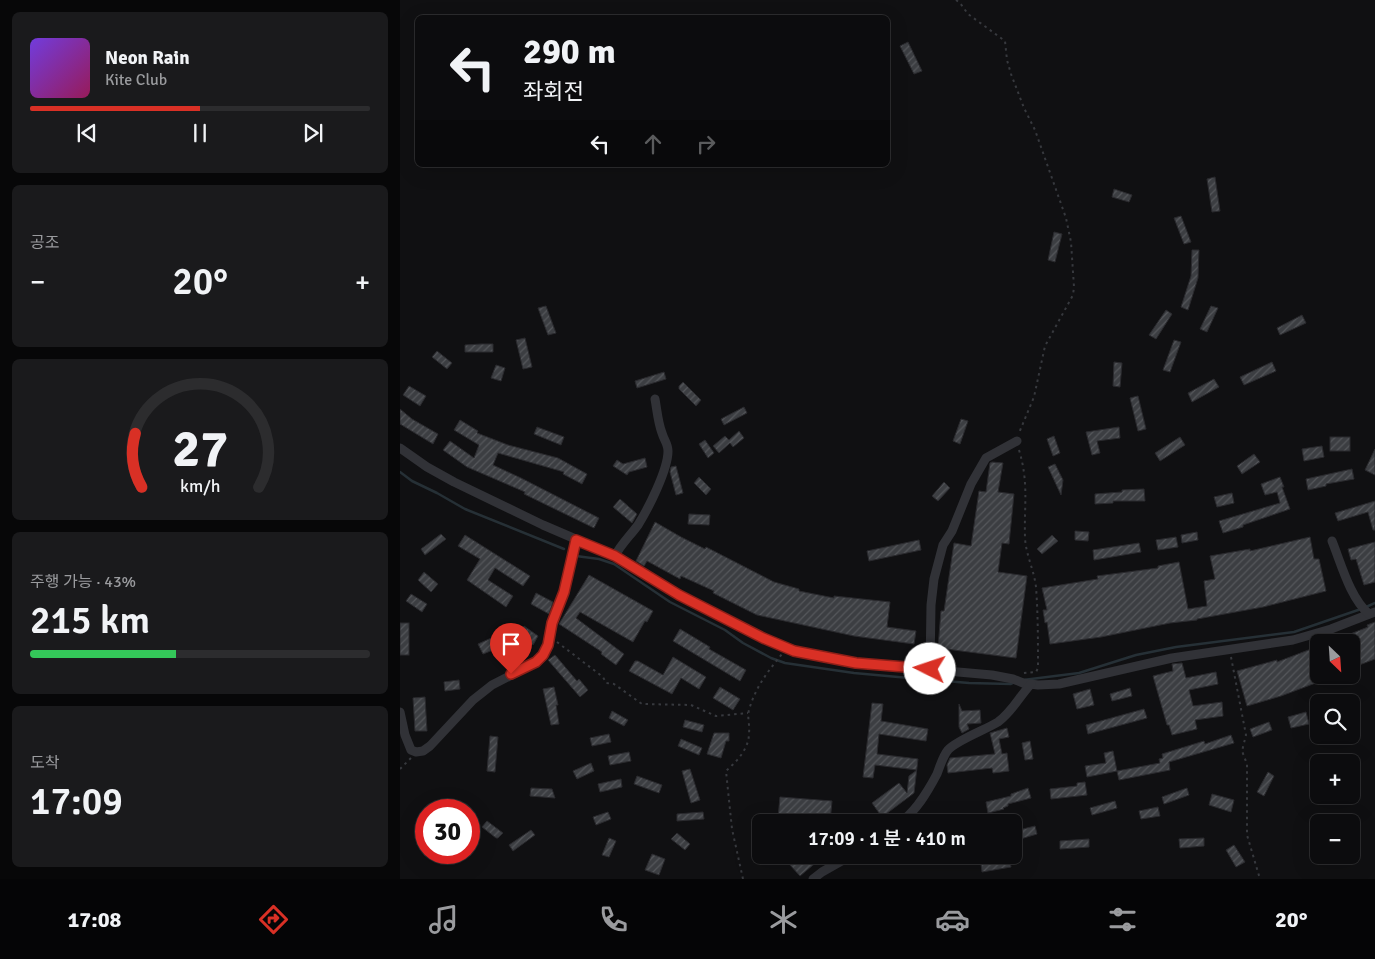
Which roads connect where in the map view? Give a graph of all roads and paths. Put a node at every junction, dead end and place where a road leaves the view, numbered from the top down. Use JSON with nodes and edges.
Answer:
{"nodes":[{"id":1,"x":956,"y":0,"type":"edge"},
{"id":2,"x":655,"y":399,"type":"dead end"},
{"id":3,"x":1017,"y":441,"type":"junction"},
{"id":4,"x":400,"y":448,"type":"edge"},
{"id":5,"x":576,"y":540,"type":"junction"},
{"id":6,"x":1332,"y":541,"type":"dead end"},
{"id":7,"x":615,"y":556,"type":"junction"},
{"id":8,"x":1367,"y":610,"type":"edge"},
{"id":9,"x":549,"y":640,"type":"junction"},
{"id":10,"x":787,"y":648,"type":"junction"},
{"id":11,"x":1229,"y":650,"type":"junction"},
{"id":12,"x":930,"y":669,"type":"junction"},
{"id":13,"x":1014,"y":679,"type":"junction"},
{"id":14,"x":1027,"y":684,"type":"junction"},
{"id":15,"x":400,"y":712,"type":"edge"},
{"id":16,"x":748,"y":713,"type":"junction"},
{"id":17,"x":416,"y":752,"type":"junction"},
{"id":18,"x":400,"y":769,"type":"edge"},
{"id":19,"x":911,"y":814,"type":"edge"},
{"id":20,"x":836,"y":864,"type":"edge"},
{"id":21,"x":743,"y":879,"type":"edge"},
{"id":22,"x":813,"y":879,"type":"edge"},
{"id":23,"x":1260,"y":879,"type":"edge"}],
"edges":[{"from":1,"to":3,"type":"path"},
{"from":2,"to":7,"type":"street"},
{"from":3,"to":12,"type":"street"},
{"from":3,"to":13,"type":"path"},
{"from":4,"to":5,"type":"street"},
{"from":5,"to":7,"type":"street"},
{"from":5,"to":9,"type":"street"},
{"from":6,"to":8,"type":"street"},
{"from":7,"to":10,"type":"street"},
{"from":8,"to":11,"type":"street"},
{"from":9,"to":16,"type":"path"},
{"from":9,"to":17,"type":"street"},
{"from":10,"to":12,"type":"street"},
{"from":10,"to":16,"type":"path"},
{"from":11,"to":14,"type":"street"},
{"from":11,"to":23,"type":"path"},
{"from":12,"to":13,"type":"street"},
{"from":13,"to":14,"type":"street"},
{"from":14,"to":19,"type":"street"},
{"from":15,"to":17,"type":"street"},
{"from":16,"to":21,"type":"path"},
{"from":17,"to":18,"type":"path"},
{"from":20,"to":22,"type":"street"}]}
